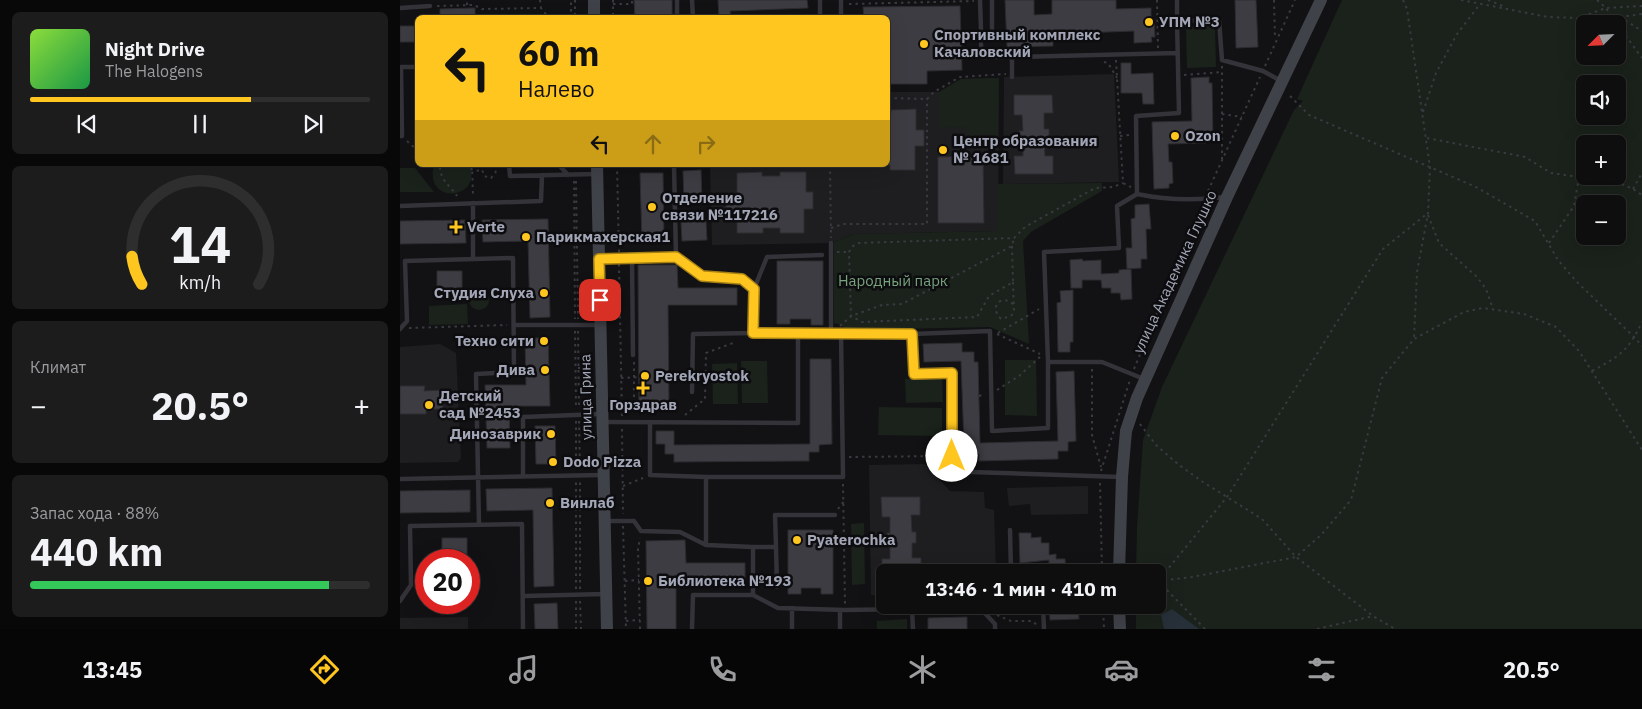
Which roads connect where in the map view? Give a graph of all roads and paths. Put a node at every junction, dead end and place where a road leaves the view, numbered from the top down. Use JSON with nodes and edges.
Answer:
{"nodes":[{"id":1,"x":467,"y":0,"type":"edge"},
{"id":2,"x":540,"y":0,"type":"edge"},
{"id":3,"x":573,"y":0,"type":"edge"},
{"id":4,"x":594,"y":0,"type":"edge"},
{"id":5,"x":613,"y":0,"type":"edge"},
{"id":6,"x":632,"y":0,"type":"edge"},
{"id":7,"x":677,"y":0,"type":"edge"},
{"id":8,"x":692,"y":0,"type":"edge"},
{"id":9,"x":820,"y":0,"type":"edge"},
{"id":10,"x":980,"y":0,"type":"edge"},
{"id":11,"x":992,"y":0,"type":"edge"},
{"id":12,"x":1157,"y":0,"type":"edge"},
{"id":13,"x":1177,"y":0,"type":"edge"},
{"id":14,"x":1274,"y":0,"type":"edge"},
{"id":15,"x":1321,"y":0,"type":"edge"},
{"id":16,"x":1403,"y":0,"type":"edge"},
{"id":17,"x":1461,"y":0,"type":"edge"},
{"id":18,"x":1488,"y":0,"type":"edge"},
{"id":19,"x":1597,"y":0,"type":"edge"},
{"id":20,"x":841,"y":2,"type":"edge"},
{"id":21,"x":613,"y":4,"type":"junction"},
{"id":22,"x":1480,"y":4,"type":"junction"},
{"id":23,"x":1642,"y":4,"type":"edge"},
{"id":24,"x":467,"y":5,"type":"junction"},
{"id":25,"x":430,"y":6,"type":"joint"},
{"id":26,"x":400,"y":8,"type":"edge"},
{"id":27,"x":541,"y":8,"type":"junction"},
{"id":28,"x":1508,"y":8,"type":"junction"},
{"id":29,"x":1606,"y":8,"type":"junction"},
{"id":30,"x":1642,"y":14,"type":"edge"},
{"id":31,"x":547,"y":15,"type":"edge"},
{"id":32,"x":571,"y":15,"type":"edge"},
{"id":33,"x":575,"y":15,"type":"edge"},
{"id":34,"x":594,"y":15,"type":"edge"},
{"id":35,"x":613,"y":15,"type":"edge"},
{"id":36,"x":677,"y":15,"type":"edge"},
{"id":37,"x":693,"y":15,"type":"edge"},
{"id":38,"x":820,"y":15,"type":"edge"},
{"id":39,"x":841,"y":15,"type":"edge"},
{"id":40,"x":1611,"y":15,"type":"edge"},
{"id":41,"x":1626,"y":17,"type":"edge"},
{"id":42,"x":1177,"y":21,"type":"junction"},
{"id":43,"x":1626,"y":22,"type":"edge"},
{"id":44,"x":992,"y":29,"type":"dead end"},
{"id":45,"x":981,"y":30,"type":"dead end"},
{"id":46,"x":1642,"y":31,"type":"edge"},
{"id":47,"x":1626,"y":36,"type":"edge"},
{"id":48,"x":1275,"y":42,"type":"dead end"},
{"id":49,"x":981,"y":44,"type":"dead end"},
{"id":50,"x":1177,"y":53,"type":"junction"},
{"id":51,"x":1158,"y":54,"type":"junction"},
{"id":52,"x":1116,"y":55,"type":"junction"},
{"id":53,"x":1012,"y":57,"type":"junction"},
{"id":54,"x":1642,"y":58,"type":"edge"},
{"id":55,"x":1222,"y":60,"type":"junction"},
{"id":56,"x":1102,"y":62,"type":"dead end"},
{"id":57,"x":415,"y":67,"type":"edge"},
{"id":58,"x":966,"y":72,"type":"dead end"},
{"id":59,"x":1222,"y":72,"type":"junction"},
{"id":60,"x":1012,"y":75,"type":"joint"},
{"id":61,"x":1178,"y":75,"type":"junction"},
{"id":62,"x":966,"y":76,"type":"junction"},
{"id":63,"x":1117,"y":78,"type":"junction"},
{"id":64,"x":1282,"y":82,"type":"junction"},
{"id":65,"x":1290,"y":96,"type":"dead end"},
{"id":66,"x":890,"y":98,"type":"edge"},
{"id":67,"x":927,"y":99,"type":"junction"},
{"id":68,"x":1222,"y":114,"type":"junction"},
{"id":69,"x":1422,"y":114,"type":"junction"},
{"id":70,"x":1242,"y":116,"type":"dead end"},
{"id":71,"x":1136,"y":134,"type":"junction"},
{"id":72,"x":400,"y":136,"type":"edge"},
{"id":73,"x":1120,"y":136,"type":"junction"},
{"id":74,"x":1426,"y":138,"type":"junction"},
{"id":75,"x":409,"y":143,"type":"dead end"},
{"id":76,"x":415,"y":148,"type":"edge"},
{"id":77,"x":1222,"y":161,"type":"dead end"},
{"id":78,"x":440,"y":167,"type":"edge"},
{"id":79,"x":468,"y":167,"type":"edge"},
{"id":80,"x":485,"y":167,"type":"edge"},
{"id":81,"x":494,"y":167,"type":"edge"},
{"id":82,"x":509,"y":167,"type":"edge"},
{"id":83,"x":561,"y":167,"type":"edge"},
{"id":84,"x":617,"y":167,"type":"edge"},
{"id":85,"x":674,"y":167,"type":"edge"},
{"id":86,"x":830,"y":167,"type":"edge"},
{"id":87,"x":1430,"y":167,"type":"junction"},
{"id":88,"x":597,"y":169,"type":"edge"},
{"id":89,"x":472,"y":170,"type":"junction"},
{"id":90,"x":482,"y":171,"type":"junction"},
{"id":91,"x":1642,"y":173,"type":"edge"},
{"id":92,"x":575,"y":174,"type":"junction"},
{"id":93,"x":542,"y":175,"type":"junction"},
{"id":94,"x":568,"y":175,"type":"junction"},
{"id":95,"x":1576,"y":177,"type":"edge"},
{"id":96,"x":1123,"y":183,"type":"junction"},
{"id":97,"x":1578,"y":185,"type":"edge"},
{"id":98,"x":1624,"y":185,"type":"edge"},
{"id":99,"x":1633,"y":189,"type":"junction"},
{"id":100,"x":1137,"y":192,"type":"junction"},
{"id":101,"x":1642,"y":195,"type":"edge"},
{"id":102,"x":1228,"y":197,"type":"junction"},
{"id":103,"x":461,"y":204,"type":"junction"},
{"id":104,"x":473,"y":204,"type":"junction"},
{"id":105,"x":400,"y":206,"type":"edge"},
{"id":106,"x":1428,"y":213,"type":"junction"},
{"id":107,"x":831,"y":228,"type":"junction"},
{"id":108,"x":1014,"y":238,"type":"junction"},
{"id":109,"x":831,"y":243,"type":"joint"},
{"id":110,"x":1549,"y":244,"type":"junction"},
{"id":111,"x":1012,"y":246,"type":"junction"},
{"id":112,"x":822,"y":255,"type":"dead end"},
{"id":113,"x":676,"y":257,"type":"junction"},
{"id":114,"x":473,"y":258,"type":"junction"},
{"id":115,"x":632,"y":258,"type":"junction"},
{"id":116,"x":599,"y":259,"type":"junction"},
{"id":117,"x":619,"y":259,"type":"junction"},
{"id":118,"x":1013,"y":282,"type":"junction"},
{"id":119,"x":754,"y":289,"type":"junction"},
{"id":120,"x":1014,"y":305,"type":"junction"},
{"id":121,"x":1046,"y":305,"type":"junction"},
{"id":122,"x":1493,"y":309,"type":"junction"},
{"id":123,"x":851,"y":316,"type":"junction"},
{"id":124,"x":1642,"y":322,"type":"edge"},
{"id":125,"x":514,"y":325,"type":"junction"},
{"id":126,"x":577,"y":325,"type":"junction"},
{"id":127,"x":600,"y":325,"type":"junction"},
{"id":128,"x":401,"y":328,"type":"edge"},
{"id":129,"x":741,"y":333,"type":"junction"},
{"id":130,"x":753,"y":333,"type":"junction"},
{"id":131,"x":798,"y":333,"type":"junction"},
{"id":132,"x":831,"y":333,"type":"junction"},
{"id":133,"x":841,"y":334,"type":"junction"},
{"id":134,"x":912,"y":334,"type":"junction"},
{"id":135,"x":1634,"y":337,"type":"junction"},
{"id":136,"x":1414,"y":340,"type":"junction"},
{"id":137,"x":1642,"y":346,"type":"edge"},
{"id":138,"x":633,"y":355,"type":"joint"},
{"id":139,"x":1048,"y":362,"type":"junction"},
{"id":140,"x":1092,"y":362,"type":"junction"},
{"id":141,"x":842,"y":364,"type":"junction"},
{"id":142,"x":850,"y":364,"type":"dead end"},
{"id":143,"x":1591,"y":372,"type":"junction"},
{"id":144,"x":639,"y":377,"type":"dead end"},
{"id":145,"x":621,"y":378,"type":"junction"},
{"id":146,"x":634,"y":378,"type":"junction"},
{"id":147,"x":1144,"y":379,"type":"junction"},
{"id":148,"x":692,"y":392,"type":"dead end"},
{"id":149,"x":991,"y":392,"type":"junction"},
{"id":150,"x":979,"y":396,"type":"dead end"},
{"id":151,"x":634,"y":409,"type":"dead end"},
{"id":152,"x":578,"y":415,"type":"junction"},
{"id":153,"x":602,"y":418,"type":"junction"},
{"id":154,"x":622,"y":422,"type":"junction"},
{"id":155,"x":650,"y":422,"type":"junction"},
{"id":156,"x":677,"y":422,"type":"junction"},
{"id":157,"x":1140,"y":424,"type":"dead end"},
{"id":158,"x":1642,"y":450,"type":"edge"},
{"id":159,"x":952,"y":456,"type":"junction"},
{"id":160,"x":843,"y":457,"type":"junction"},
{"id":161,"x":1101,"y":468,"type":"dead end"},
{"id":162,"x":578,"y":475,"type":"junction"},
{"id":163,"x":604,"y":475,"type":"junction"},
{"id":164,"x":650,"y":475,"type":"junction"},
{"id":165,"x":523,"y":476,"type":"junction"},
{"id":166,"x":478,"y":477,"type":"junction"},
{"id":167,"x":706,"y":477,"type":"junction"},
{"id":168,"x":843,"y":477,"type":"junction"},
{"id":169,"x":1122,"y":477,"type":"junction"},
{"id":170,"x":400,"y":479,"type":"edge"},
{"id":171,"x":623,"y":486,"type":"junction"},
{"id":172,"x":1227,"y":497,"type":"junction"},
{"id":173,"x":844,"y":500,"type":"junction"},
{"id":174,"x":835,"y":515,"type":"joint"},
{"id":175,"x":604,"y":520,"type":"junction"},
{"id":176,"x":623,"y":520,"type":"junction"},
{"id":177,"x":479,"y":525,"type":"junction"},
{"id":178,"x":1010,"y":530,"type":"dead end"},
{"id":179,"x":642,"y":531,"type":"junction"},
{"id":180,"x":706,"y":545,"type":"junction"},
{"id":181,"x":753,"y":547,"type":"junction"},
{"id":182,"x":776,"y":547,"type":"junction"},
{"id":183,"x":1296,"y":557,"type":"junction"},
{"id":184,"x":1012,"y":564,"type":"edge"},
{"id":185,"x":1119,"y":564,"type":"edge"},
{"id":186,"x":1166,"y":571,"type":"edge"},
{"id":187,"x":639,"y":580,"type":"junction"},
{"id":188,"x":1166,"y":580,"type":"edge"},
{"id":189,"x":625,"y":581,"type":"junction"},
{"id":190,"x":777,"y":587,"type":"dead end"},
{"id":191,"x":1166,"y":589,"type":"edge"},
{"id":192,"x":578,"y":594,"type":"junction"},
{"id":193,"x":606,"y":594,"type":"junction"},
{"id":194,"x":753,"y":595,"type":"junction"},
{"id":195,"x":524,"y":596,"type":"junction"},
{"id":196,"x":400,"y":601,"type":"edge"},
{"id":197,"x":792,"y":608,"type":"junction"},
{"id":198,"x":842,"y":610,"type":"junction"},
{"id":199,"x":876,"y":610,"type":"edge"},
{"id":200,"x":912,"y":614,"type":"edge"},
{"id":201,"x":986,"y":614,"type":"edge"},
{"id":202,"x":994,"y":614,"type":"edge"},
{"id":203,"x":1043,"y":614,"type":"edge"},
{"id":204,"x":1103,"y":614,"type":"edge"},
{"id":205,"x":1119,"y":614,"type":"edge"},
{"id":206,"x":1372,"y":616,"type":"junction"},
{"id":207,"x":640,"y":620,"type":"junction"},
{"id":208,"x":626,"y":621,"type":"junction"},
{"id":209,"x":1032,"y":621,"type":"dead end"},
{"id":210,"x":523,"y":629,"type":"edge"},
{"id":211,"x":576,"y":629,"type":"edge"},
{"id":212,"x":581,"y":629,"type":"edge"},
{"id":213,"x":607,"y":629,"type":"edge"},
{"id":214,"x":626,"y":629,"type":"edge"},
{"id":215,"x":640,"y":629,"type":"edge"},
{"id":216,"x":692,"y":629,"type":"edge"},
{"id":217,"x":792,"y":629,"type":"edge"},
{"id":218,"x":840,"y":629,"type":"edge"},
{"id":219,"x":913,"y":629,"type":"edge"},
{"id":220,"x":995,"y":629,"type":"edge"},
{"id":221,"x":1044,"y":629,"type":"edge"},
{"id":222,"x":1104,"y":629,"type":"edge"},
{"id":223,"x":1120,"y":629,"type":"edge"},
{"id":224,"x":1204,"y":629,"type":"edge"},
{"id":225,"x":1317,"y":629,"type":"edge"},
{"id":226,"x":1395,"y":629,"type":"edge"}],
"edges":[{"from":1,"to":24,"type":"path"},
{"from":2,"to":27,"type":"path"},
{"from":3,"to":32,"type":"path"},
{"from":3,"to":33,"type":"path"},
{"from":4,"to":34,"type":"street"},
{"from":5,"to":21,"type":"path"},
{"from":6,"to":21,"type":"path"},
{"from":7,"to":36,"type":"lane"},
{"from":8,"to":37,"type":"lane"},
{"from":9,"to":38,"type":"lane"},
{"from":10,"to":20,"type":"path"},
{"from":10,"to":45,"type":"lane"},
{"from":11,"to":44,"type":"lane"},
{"from":12,"to":51,"type":"path"},
{"from":13,"to":42,"type":"lane"},
{"from":14,"to":48,"type":"path"},
{"from":15,"to":64,"type":"street","name":"улица Академика Глушко"},
{"from":16,"to":69,"type":"path"},
{"from":17,"to":22,"type":"path"},
{"from":18,"to":28,"type":"path"},
{"from":19,"to":29,"type":"path"},
{"from":20,"to":39,"type":"lane"},
{"from":21,"to":35,"type":"path"},
{"from":22,"to":28,"type":"path"},
{"from":22,"to":69,"type":"path"},
{"from":23,"to":29,"type":"path"},
{"from":24,"to":25,"type":"path"},
{"from":24,"to":27,"type":"path"},
{"from":25,"to":26,"type":"lane"},
{"from":27,"to":31,"type":"path"},
{"from":28,"to":29,"type":"path"},
{"from":29,"to":40,"type":"path"},
{"from":30,"to":41,"type":"path"},
{"from":42,"to":50,"type":"lane"},
{"from":42,"to":55,"type":"lane"},
{"from":43,"to":46,"type":"path"},
{"from":47,"to":54,"type":"path"},
{"from":49,"to":53,"type":"lane"},
{"from":50,"to":51,"type":"lane"},
{"from":50,"to":61,"type":"lane"},
{"from":51,"to":52,"type":"lane"},
{"from":52,"to":53,"type":"lane"},
{"from":52,"to":63,"type":"path"},
{"from":53,"to":60,"type":"lane"},
{"from":55,"to":59,"type":"path"},
{"from":55,"to":64,"type":"lane"},
{"from":56,"to":63,"type":"path"},
{"from":57,"to":72,"type":"lane"},
{"from":58,"to":62,"type":"path"},
{"from":59,"to":61,"type":"path"},
{"from":59,"to":68,"type":"path"},
{"from":60,"to":62,"type":"path"},
{"from":61,"to":71,"type":"lane"},
{"from":62,"to":67,"type":"path"},
{"from":63,"to":73,"type":"path"},
{"from":64,"to":102,"type":"street","name":"улица Академика Глушко"},
{"from":65,"to":87,"type":"path"},
{"from":66,"to":67,"type":"path"},
{"from":67,"to":107,"type":"path"},
{"from":68,"to":70,"type":"path"},
{"from":68,"to":77,"type":"path"},
{"from":69,"to":74,"type":"path"},
{"from":71,"to":73,"type":"path"},
{"from":71,"to":100,"type":"lane"},
{"from":73,"to":96,"type":"path"},
{"from":74,"to":87,"type":"path"},
{"from":74,"to":95,"type":"path"},
{"from":75,"to":76,"type":"path"},
{"from":78,"to":103,"type":"path"},
{"from":79,"to":89,"type":"path"},
{"from":80,"to":90,"type":"path"},
{"from":81,"to":90,"type":"path"},
{"from":82,"to":93,"type":"lane"},
{"from":83,"to":94,"type":"lane"},
{"from":84,"to":117,"type":"path"},
{"from":85,"to":113,"type":"lane"},
{"from":86,"to":107,"type":"path"},
{"from":87,"to":106,"type":"path"},
{"from":87,"to":110,"type":"path"},
{"from":88,"to":92,"type":"lane"},
{"from":88,"to":116,"type":"street","name":"улица Грина"},
{"from":89,"to":90,"type":"path"},
{"from":89,"to":104,"type":"path"},
{"from":91,"to":99,"type":"path"},
{"from":92,"to":94,"type":"lane"},
{"from":92,"to":126,"type":"path"},
{"from":93,"to":94,"type":"lane"},
{"from":93,"to":104,"type":"lane"},
{"from":96,"to":100,"type":"path"},
{"from":96,"to":108,"type":"path"},
{"from":97,"to":110,"type":"path"},
{"from":98,"to":99,"type":"path"},
{"from":99,"to":101,"type":"path"},
{"from":100,"to":102,"type":"lane"},
{"from":100,"to":121,"type":"lane"},
{"from":102,"to":147,"type":"street","name":"улица Академика Глушко"},
{"from":103,"to":104,"type":"lane"},
{"from":103,"to":105,"type":"lane"},
{"from":104,"to":114,"type":"lane"},
{"from":106,"to":122,"type":"path"},
{"from":106,"to":136,"type":"path"},
{"from":106,"to":172,"type":"path"},
{"from":107,"to":109,"type":"path"},
{"from":108,"to":111,"type":"path"},
{"from":108,"to":123,"type":"path"},
{"from":109,"to":132,"type":"lane"},
{"from":110,"to":135,"type":"path"},
{"from":111,"to":118,"type":"path"},
{"from":111,"to":123,"type":"path"},
{"from":112,"to":119,"type":"lane"},
{"from":113,"to":115,"type":"lane"},
{"from":113,"to":119,"type":"lane"},
{"from":114,"to":125,"type":"lane"},
{"from":114,"to":128,"type":"lane"},
{"from":115,"to":117,"type":"lane"},
{"from":115,"to":138,"type":"lane"},
{"from":116,"to":117,"type":"lane"},
{"from":116,"to":127,"type":"street","name":"улица Грина"},
{"from":117,"to":145,"type":"path"},
{"from":118,"to":120,"type":"path"},
{"from":118,"to":123,"type":"path"},
{"from":119,"to":130,"type":"lane"},
{"from":120,"to":120,"type":"path"},
{"from":121,"to":139,"type":"lane"},
{"from":121,"to":149,"type":"path"},
{"from":122,"to":136,"type":"path"},
{"from":122,"to":143,"type":"path"},
{"from":123,"to":132,"type":"path"},
{"from":124,"to":135,"type":"path"},
{"from":125,"to":126,"type":"lane"},
{"from":125,"to":128,"type":"path"},
{"from":125,"to":166,"type":"lane"},
{"from":126,"to":127,"type":"lane"},
{"from":126,"to":152,"type":"path"},
{"from":127,"to":153,"type":"street","name":"улица Грина"},
{"from":129,"to":130,"type":"lane"},
{"from":129,"to":148,"type":"lane"},
{"from":129,"to":156,"type":"path"},
{"from":130,"to":131,"type":"lane"},
{"from":131,"to":132,"type":"lane"},
{"from":131,"to":156,"type":"lane"},
{"from":132,"to":133,"type":"lane"},
{"from":133,"to":134,"type":"lane"},
{"from":133,"to":141,"type":"lane"},
{"from":134,"to":149,"type":"lane"},
{"from":134,"to":159,"type":"lane"},
{"from":135,"to":137,"type":"path"},
{"from":135,"to":143,"type":"path"},
{"from":136,"to":183,"type":"path"},
{"from":138,"to":146,"type":"path"},
{"from":139,"to":140,"type":"lane"},
{"from":139,"to":149,"type":"lane"},
{"from":140,"to":147,"type":"lane"},
{"from":140,"to":161,"type":"path"},
{"from":141,"to":142,"type":"lane"},
{"from":141,"to":160,"type":"lane"},
{"from":143,"to":158,"type":"path"},
{"from":144,"to":146,"type":"path"},
{"from":145,"to":146,"type":"path"},
{"from":145,"to":154,"type":"path"},
{"from":146,"to":151,"type":"path"},
{"from":147,"to":169,"type":"street","name":"улица Академика Глушко"},
{"from":149,"to":150,"type":"path"},
{"from":152,"to":153,"type":"lane"},
{"from":152,"to":162,"type":"path"},
{"from":152,"to":165,"type":"lane"},
{"from":153,"to":154,"type":"lane"},
{"from":153,"to":163,"type":"street","name":"улица Грина"},
{"from":154,"to":155,"type":"lane"},
{"from":154,"to":171,"type":"path"},
{"from":155,"to":156,"type":"lane"},
{"from":155,"to":164,"type":"lane"},
{"from":157,"to":172,"type":"path"},
{"from":159,"to":160,"type":"path"},
{"from":159,"to":169,"type":"lane"},
{"from":160,"to":168,"type":"lane"},
{"from":162,"to":163,"type":"lane"},
{"from":162,"to":165,"type":"lane"},
{"from":162,"to":192,"type":"path"},
{"from":163,"to":175,"type":"street","name":"улица Грина"},
{"from":164,"to":167,"type":"lane"},
{"from":164,"to":171,"type":"path"},
{"from":165,"to":166,"type":"lane"},
{"from":166,"to":170,"type":"lane"},
{"from":166,"to":177,"type":"lane"},
{"from":167,"to":168,"type":"lane"},
{"from":167,"to":180,"type":"lane"},
{"from":168,"to":173,"type":"path"},
{"from":169,"to":185,"type":"street","name":"улица Академика Глушко"},
{"from":171,"to":176,"type":"path"},
{"from":172,"to":183,"type":"path"},
{"from":172,"to":186,"type":"path"},
{"from":173,"to":174,"type":"path"},
{"from":173,"to":198,"type":"path"},
{"from":174,"to":182,"type":"lane"},
{"from":175,"to":176,"type":"lane"},
{"from":175,"to":193,"type":"street","name":"улица Грина"},
{"from":176,"to":179,"type":"lane"},
{"from":176,"to":189,"type":"path"},
{"from":177,"to":195,"type":"lane"},
{"from":177,"to":196,"type":"lane"},
{"from":178,"to":184,"type":"lane"},
{"from":179,"to":180,"type":"lane"},
{"from":179,"to":187,"type":"path"},
{"from":180,"to":181,"type":"lane"},
{"from":181,"to":182,"type":"lane"},
{"from":181,"to":194,"type":"lane"},
{"from":182,"to":190,"type":"lane"},
{"from":183,"to":188,"type":"path"},
{"from":183,"to":206,"type":"path"},
{"from":187,"to":189,"type":"path"},
{"from":187,"to":207,"type":"path"},
{"from":189,"to":208,"type":"path"},
{"from":191,"to":224,"type":"path"},
{"from":192,"to":193,"type":"lane"},
{"from":192,"to":195,"type":"lane"},
{"from":192,"to":211,"type":"path"},
{"from":192,"to":212,"type":"path"},
{"from":193,"to":213,"type":"street","name":"улица Грина"},
{"from":194,"to":197,"type":"lane"},
{"from":194,"to":216,"type":"lane"},
{"from":195,"to":210,"type":"lane"},
{"from":197,"to":198,"type":"lane"},
{"from":197,"to":217,"type":"lane"},
{"from":198,"to":199,"type":"lane"},
{"from":198,"to":218,"type":"lane"},
{"from":200,"to":219,"type":"lane"},
{"from":201,"to":220,"type":"lane"},
{"from":202,"to":209,"type":"path"},
{"from":203,"to":221,"type":"lane"},
{"from":204,"to":222,"type":"path"},
{"from":205,"to":223,"type":"street"},
{"from":206,"to":225,"type":"path"},
{"from":206,"to":226,"type":"path"},
{"from":207,"to":208,"type":"path"},
{"from":207,"to":215,"type":"path"},
{"from":208,"to":214,"type":"path"}]}
